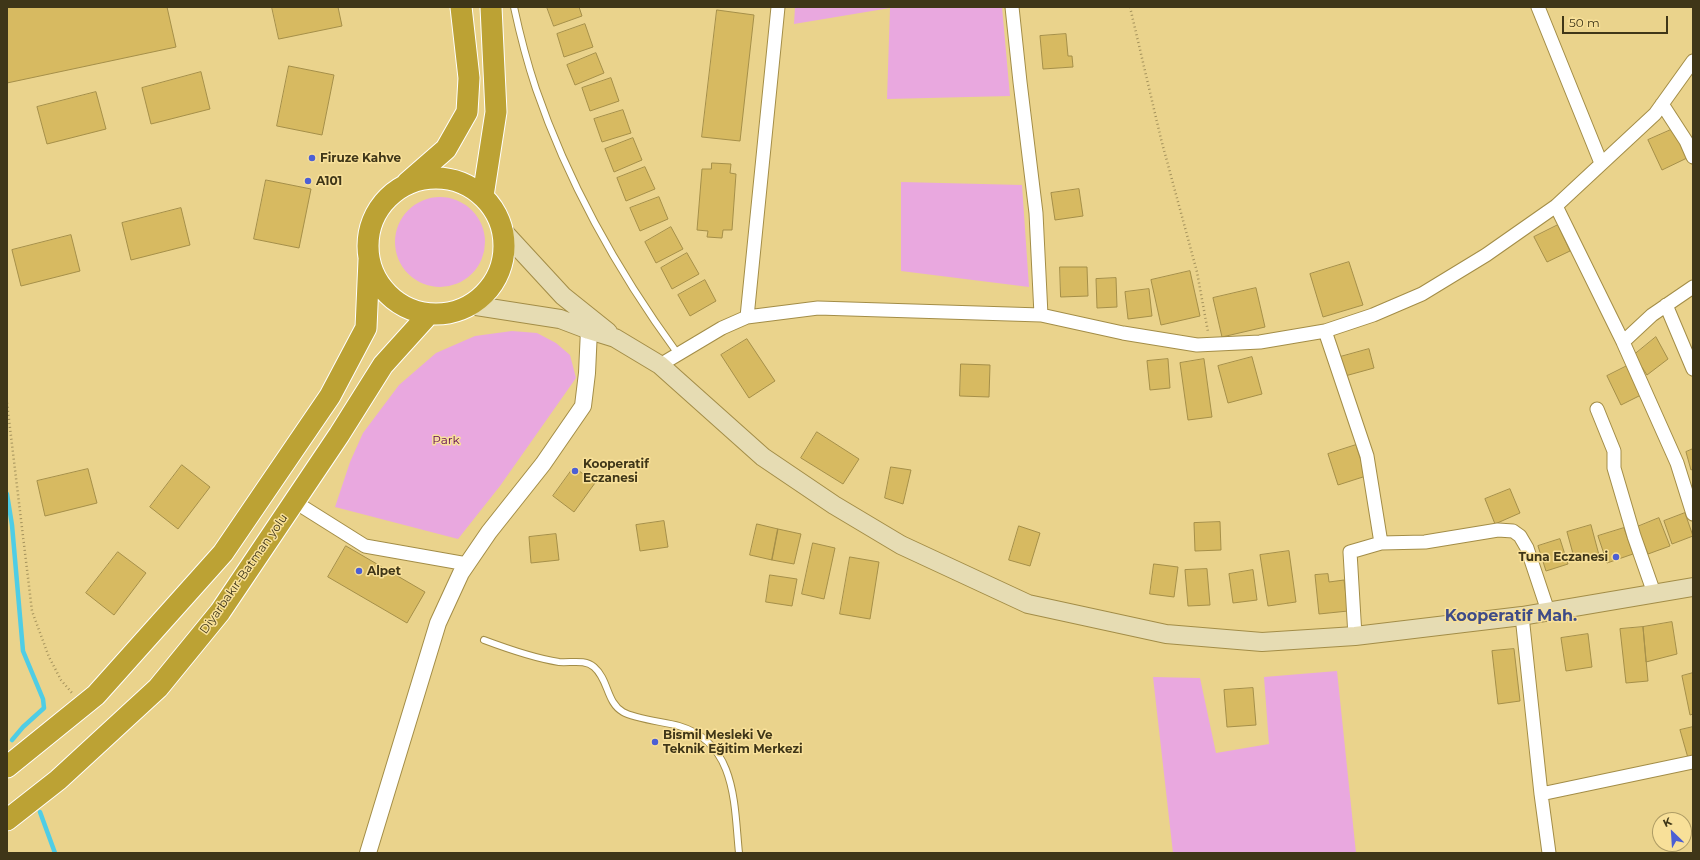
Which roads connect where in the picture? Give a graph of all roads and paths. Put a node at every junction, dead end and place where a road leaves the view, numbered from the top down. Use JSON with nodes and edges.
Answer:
{"nodes":[{"id":1,"x":462,"y":7,"type":"edge"},
{"id":2,"x":491,"y":7,"type":"edge"},
{"id":3,"x":514,"y":7,"type":"edge"},
{"id":4,"x":778,"y":7,"type":"edge"},
{"id":5,"x":1012,"y":7,"type":"edge"},
{"id":6,"x":1130,"y":7,"type":"edge"},
{"id":7,"x":1538,"y":7,"type":"edge"},
{"id":8,"x":1693,"y":61,"type":"edge"},
{"id":9,"x":1662,"y":104,"type":"junction"},
{"id":10,"x":1693,"y":157,"type":"edge"},
{"id":11,"x":1601,"y":163,"type":"junction"},
{"id":12,"x":403,"y":186,"type":"junction"},
{"id":13,"x":483,"y":196,"type":"junction"},
{"id":14,"x":1556,"y":206,"type":"junction"},
{"id":15,"x":504,"y":232,"type":"junction"},
{"id":16,"x":370,"y":260,"type":"junction"},
{"id":17,"x":1693,"y":287,"type":"edge"},
{"id":18,"x":563,"y":296,"type":"junction"},
{"id":19,"x":470,"y":305,"type":"junction"},
{"id":20,"x":1666,"y":305,"type":"junction"},
{"id":21,"x":428,"y":314,"type":"junction"},
{"id":22,"x":1041,"y":315,"type":"junction"},
{"id":23,"x":747,"y":317,"type":"junction"},
{"id":24,"x":589,"y":330,"type":"junction"},
{"id":25,"x":1325,"y":331,"type":"junction"},
{"id":26,"x":615,"y":338,"type":"junction"},
{"id":27,"x":1623,"y":342,"type":"junction"},
{"id":28,"x":1210,"y":344,"type":"junction"},
{"id":29,"x":678,"y":354,"type":"junction"},
{"id":30,"x":660,"y":365,"type":"junction"},
{"id":31,"x":1693,"y":369,"type":"edge"},
{"id":32,"x":7,"y":403,"type":"edge"},
{"id":33,"x":1597,"y":409,"type":"dead end"},
{"id":34,"x":294,"y":502,"type":"junction"},
{"id":35,"x":1693,"y":514,"type":"edge"},
{"id":36,"x":1381,"y":543,"type":"junction"},
{"id":37,"x":467,"y":564,"type":"junction"},
{"id":38,"x":1693,"y":587,"type":"edge"},
{"id":39,"x":1654,"y":593,"type":"junction"},
{"id":40,"x":1548,"y":611,"type":"junction"},
{"id":41,"x":1522,"y":616,"type":"junction"},
{"id":42,"x":1355,"y":636,"type":"junction"},
{"id":43,"x":484,"y":640,"type":"dead end"},
{"id":44,"x":83,"y":706,"type":"junction"},
{"id":45,"x":1693,"y":762,"type":"edge"},
{"id":46,"x":7,"y":767,"type":"edge"},
{"id":47,"x":1541,"y":794,"type":"junction"},
{"id":48,"x":7,"y":820,"type":"edge"},
{"id":49,"x":368,"y":853,"type":"edge"},
{"id":50,"x":739,"y":853,"type":"edge"},
{"id":51,"x":1549,"y":853,"type":"edge"}],
"edges":[{"from":1,"to":12,"type":"highway"},
{"from":2,"to":13,"type":"highway"},
{"from":3,"to":29,"type":"lane"},
{"from":4,"to":23,"type":"street"},
{"from":5,"to":22,"type":"street"},
{"from":6,"to":28,"type":"path"},
{"from":7,"to":11,"type":"street"},
{"from":8,"to":9,"type":"street"},
{"from":9,"to":10,"type":"street"},
{"from":9,"to":11,"type":"street"},
{"from":11,"to":14,"type":"street"},
{"from":12,"to":13,"type":"highway"},
{"from":12,"to":16,"type":"highway"},
{"from":13,"to":15,"type":"highway"},
{"from":14,"to":25,"type":"street"},
{"from":14,"to":27,"type":"street"},
{"from":15,"to":18,"type":"main road"},
{"from":15,"to":19,"type":"highway"},
{"from":16,"to":21,"type":"highway"},
{"from":16,"to":44,"type":"highway"},
{"from":17,"to":20,"type":"street"},
{"from":18,"to":24,"type":"street"},
{"from":18,"to":26,"type":"main road"},
{"from":19,"to":21,"type":"highway"},
{"from":19,"to":24,"type":"main road"},
{"from":20,"to":27,"type":"street"},
{"from":20,"to":31,"type":"street"},
{"from":21,"to":34,"type":"highway","name":"Diyarbakır-Batman yolu"},
{"from":22,"to":23,"type":"street"},
{"from":22,"to":28,"type":"street"},
{"from":23,"to":29,"type":"street"},
{"from":24,"to":26,"type":"main road"},
{"from":24,"to":37,"type":"street"},
{"from":25,"to":28,"type":"street"},
{"from":25,"to":36,"type":"street"},
{"from":26,"to":30,"type":"main road"},
{"from":27,"to":35,"type":"street"},
{"from":29,"to":30,"type":"street"},
{"from":30,"to":42,"type":"main road"},
{"from":32,"to":44,"type":"path"},
{"from":33,"to":39,"type":"street"},
{"from":34,"to":37,"type":"street"},
{"from":34,"to":48,"type":"highway","name":"Diyarbakır-Batman yolu"},
{"from":36,"to":40,"type":"street"},
{"from":36,"to":42,"type":"street"},
{"from":37,"to":49,"type":"street"},
{"from":38,"to":39,"type":"main road"},
{"from":39,"to":40,"type":"main road"},
{"from":40,"to":41,"type":"main road"},
{"from":41,"to":42,"type":"main road"},
{"from":41,"to":47,"type":"street"},
{"from":43,"to":50,"type":"lane"},
{"from":44,"to":46,"type":"highway"},
{"from":45,"to":47,"type":"street"},
{"from":47,"to":51,"type":"street"}]}
